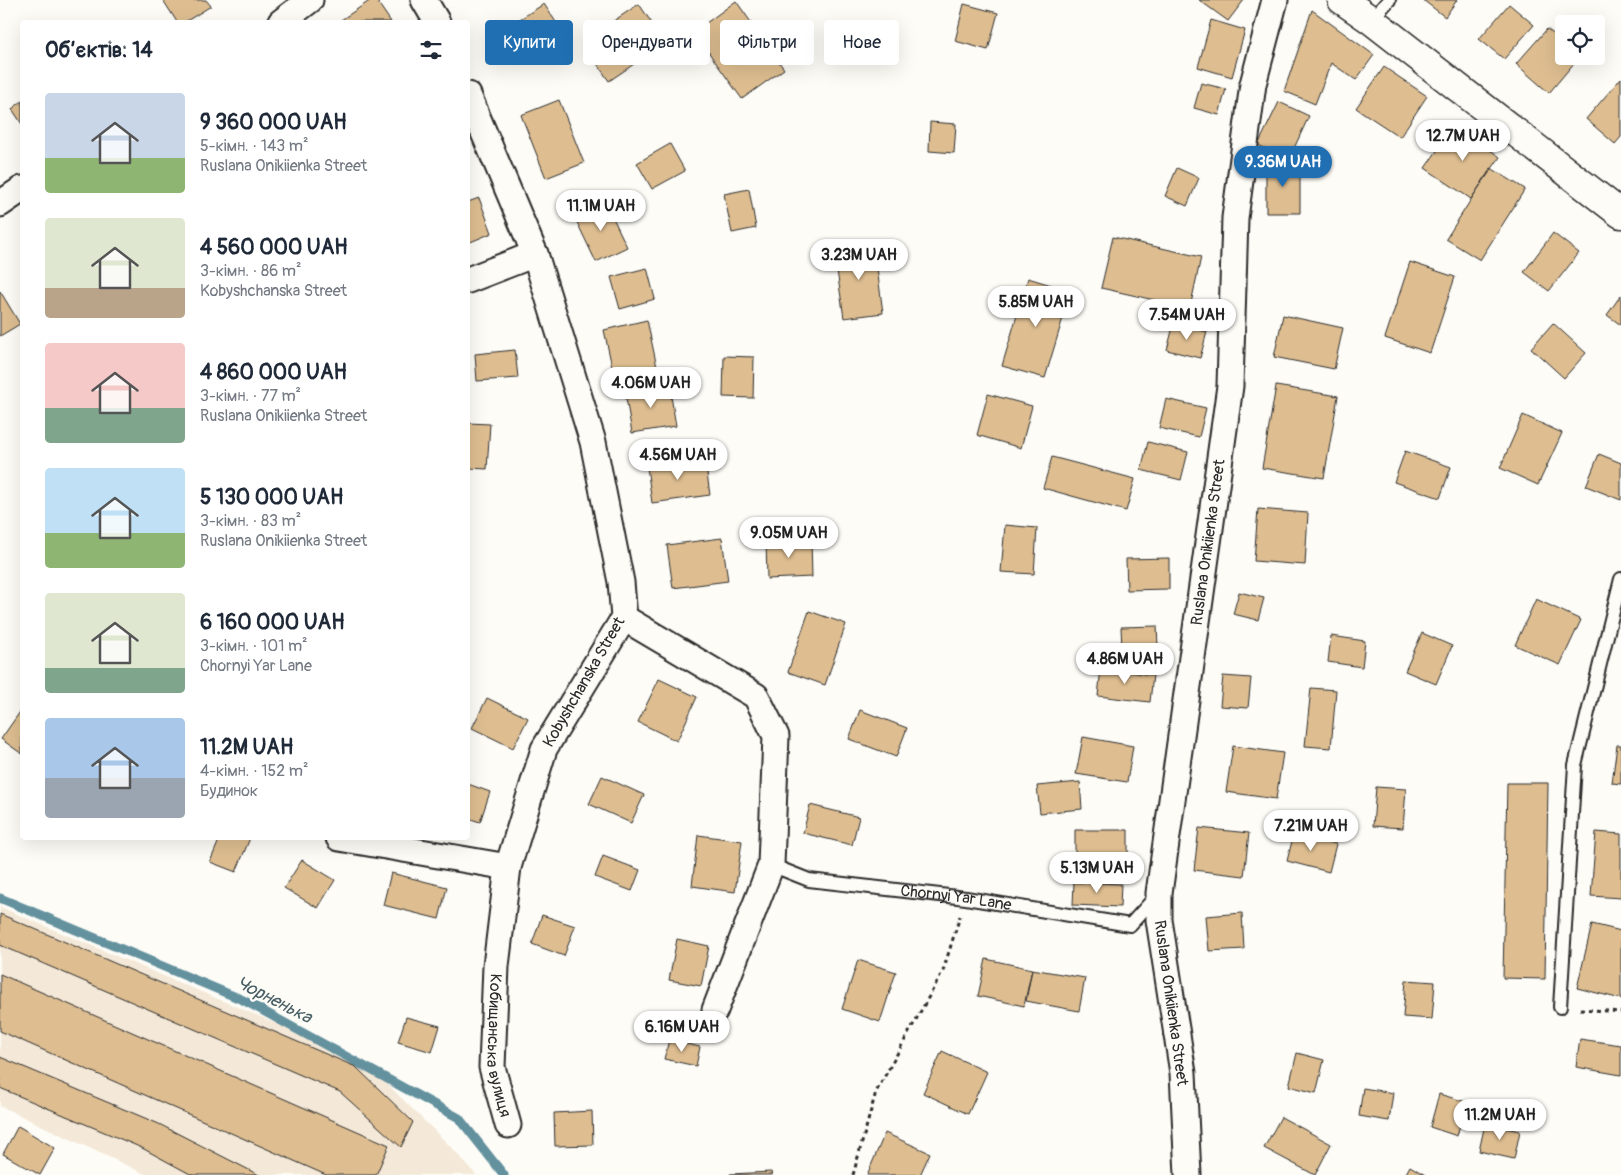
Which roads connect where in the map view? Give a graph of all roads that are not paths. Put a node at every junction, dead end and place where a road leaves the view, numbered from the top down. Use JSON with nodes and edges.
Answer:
{"nodes":[{"id":1,"x":310,"y":0,"type":"edge"},
{"id":2,"x":424,"y":0,"type":"edge"},
{"id":3,"x":1275,"y":0,"type":"edge"},
{"id":4,"x":1342,"y":0,"type":"edge"},
{"id":5,"x":1389,"y":0,"type":"edge"},
{"id":6,"x":284,"y":20,"type":"edge"},
{"id":7,"x":436,"y":20,"type":"edge"},
{"id":8,"x":1371,"y":20,"type":"junction"},
{"id":9,"x":470,"y":100,"type":"edge"},
{"id":10,"x":20,"y":190,"type":"edge"},
{"id":11,"x":0,"y":204,"type":"edge"},
{"id":12,"x":1621,"y":214,"type":"edge"},
{"id":13,"x":535,"y":254,"type":"junction"},
{"id":14,"x":470,"y":279,"type":"edge"},
{"id":15,"x":1621,"y":579,"type":"edge"},
{"id":16,"x":624,"y":618,"type":"junction"},
{"id":17,"x":351,"y":840,"type":"edge"},
{"id":18,"x":770,"y":865,"type":"junction"},
{"id":19,"x":508,"y":867,"type":"junction"},
{"id":20,"x":1158,"y":893,"type":"junction"},
{"id":21,"x":1560,"y":1007,"type":"road end"},
{"id":22,"x":715,"y":1010,"type":"dead end"},
{"id":23,"x":508,"y":1125,"type":"dead end"},
{"id":24,"x":1188,"y":1175,"type":"edge"}],
"edges":[{"from":1,"to":6,"type":"street"},
{"from":2,"to":7,"type":"street"},
{"from":3,"to":20,"type":"street","name":"Ruslana Onikiienka Street"},
{"from":4,"to":8,"type":"main road"},
{"from":5,"to":8,"type":"lane"},
{"from":8,"to":12,"type":"main road"},
{"from":9,"to":13,"type":"street"},
{"from":10,"to":11,"type":"street"},
{"from":13,"to":14,"type":"street"},
{"from":13,"to":16,"type":"street","name":"Kobyshchanska Street"},
{"from":15,"to":21,"type":"lane"},
{"from":16,"to":18,"type":"street"},
{"from":16,"to":19,"type":"street","name":"Kobyshchanska Street"},
{"from":17,"to":19,"type":"street"},
{"from":18,"to":20,"type":"lane","name":"Chornyi Yar Lane"},
{"from":18,"to":22,"type":"street"},
{"from":19,"to":23,"type":"street","name":"Kobyshchanska Street"},
{"from":20,"to":24,"type":"street","name":"Ruslana Onikiienka Street"}]}
